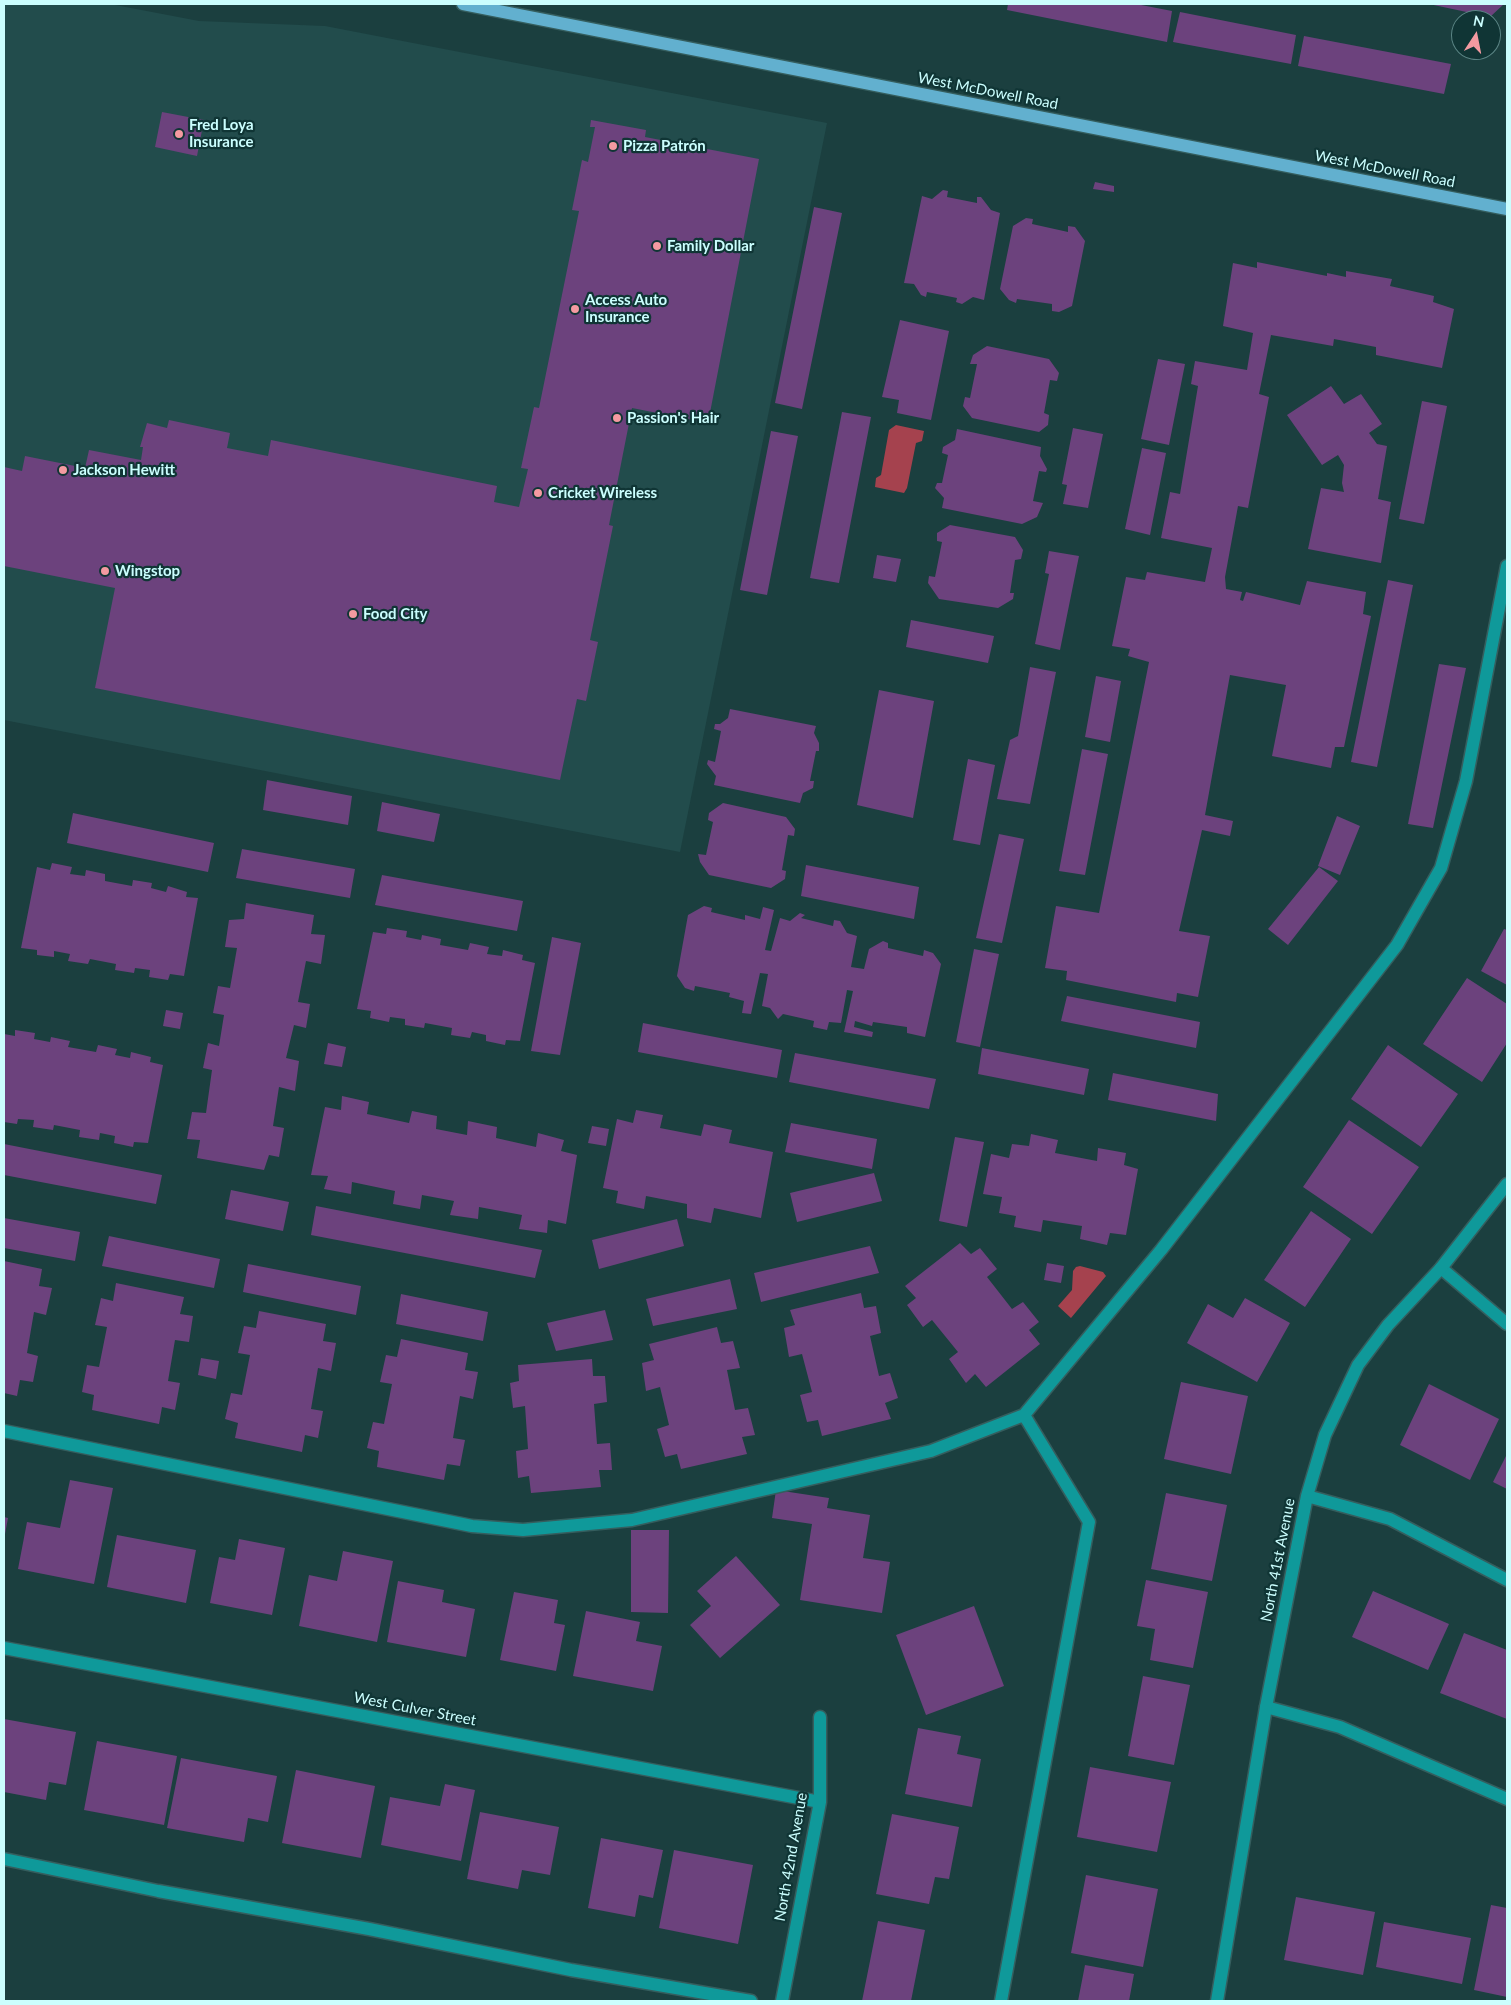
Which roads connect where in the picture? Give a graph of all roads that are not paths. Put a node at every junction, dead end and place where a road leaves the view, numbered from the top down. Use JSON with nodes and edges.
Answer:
{"nodes":[{"id":1,"x":463,"y":4,"type":"edge"},
{"id":2,"x":1507,"y":209,"type":"edge"},
{"id":3,"x":1507,"y":566,"type":"edge"},
{"id":4,"x":1507,"y":1184,"type":"edge"},
{"id":5,"x":1441,"y":1268,"type":"junction"},
{"id":6,"x":1507,"y":1324,"type":"edge"},
{"id":7,"x":1024,"y":1415,"type":"junction"},
{"id":8,"x":4,"y":1432,"type":"edge"},
{"id":9,"x":1307,"y":1496,"type":"junction"},
{"id":10,"x":1507,"y":1580,"type":"edge"},
{"id":11,"x":4,"y":1648,"type":"edge"},
{"id":12,"x":1266,"y":1707,"type":"junction"},
{"id":13,"x":820,"y":1717,"type":"dead end"},
{"id":14,"x":1507,"y":1799,"type":"edge"},
{"id":15,"x":820,"y":1802,"type":"junction"},
{"id":16,"x":4,"y":1859,"type":"edge"},
{"id":17,"x":752,"y":2001,"type":"edge"},
{"id":18,"x":782,"y":2001,"type":"edge"},
{"id":19,"x":1001,"y":2001,"type":"edge"},
{"id":20,"x":1217,"y":2001,"type":"edge"}],
"edges":[{"from":1,"to":2,"type":"main road","name":"West McDowell Road"},
{"from":3,"to":7,"type":"street"},
{"from":4,"to":5,"type":"street","name":"North 41st Avenue"},
{"from":5,"to":6,"type":"street"},
{"from":5,"to":9,"type":"street","name":"North 41st Avenue"},
{"from":7,"to":8,"type":"street"},
{"from":7,"to":19,"type":"street"},
{"from":9,"to":10,"type":"street"},
{"from":9,"to":12,"type":"street","name":"North 41st Avenue"},
{"from":11,"to":15,"type":"street","name":"West Culver Street"},
{"from":12,"to":14,"type":"street"},
{"from":12,"to":20,"type":"street","name":"North 41st Avenue"},
{"from":13,"to":15,"type":"street","name":"North 42nd Avenue"},
{"from":15,"to":18,"type":"street","name":"North 42nd Avenue"},
{"from":16,"to":17,"type":"street"}]}
